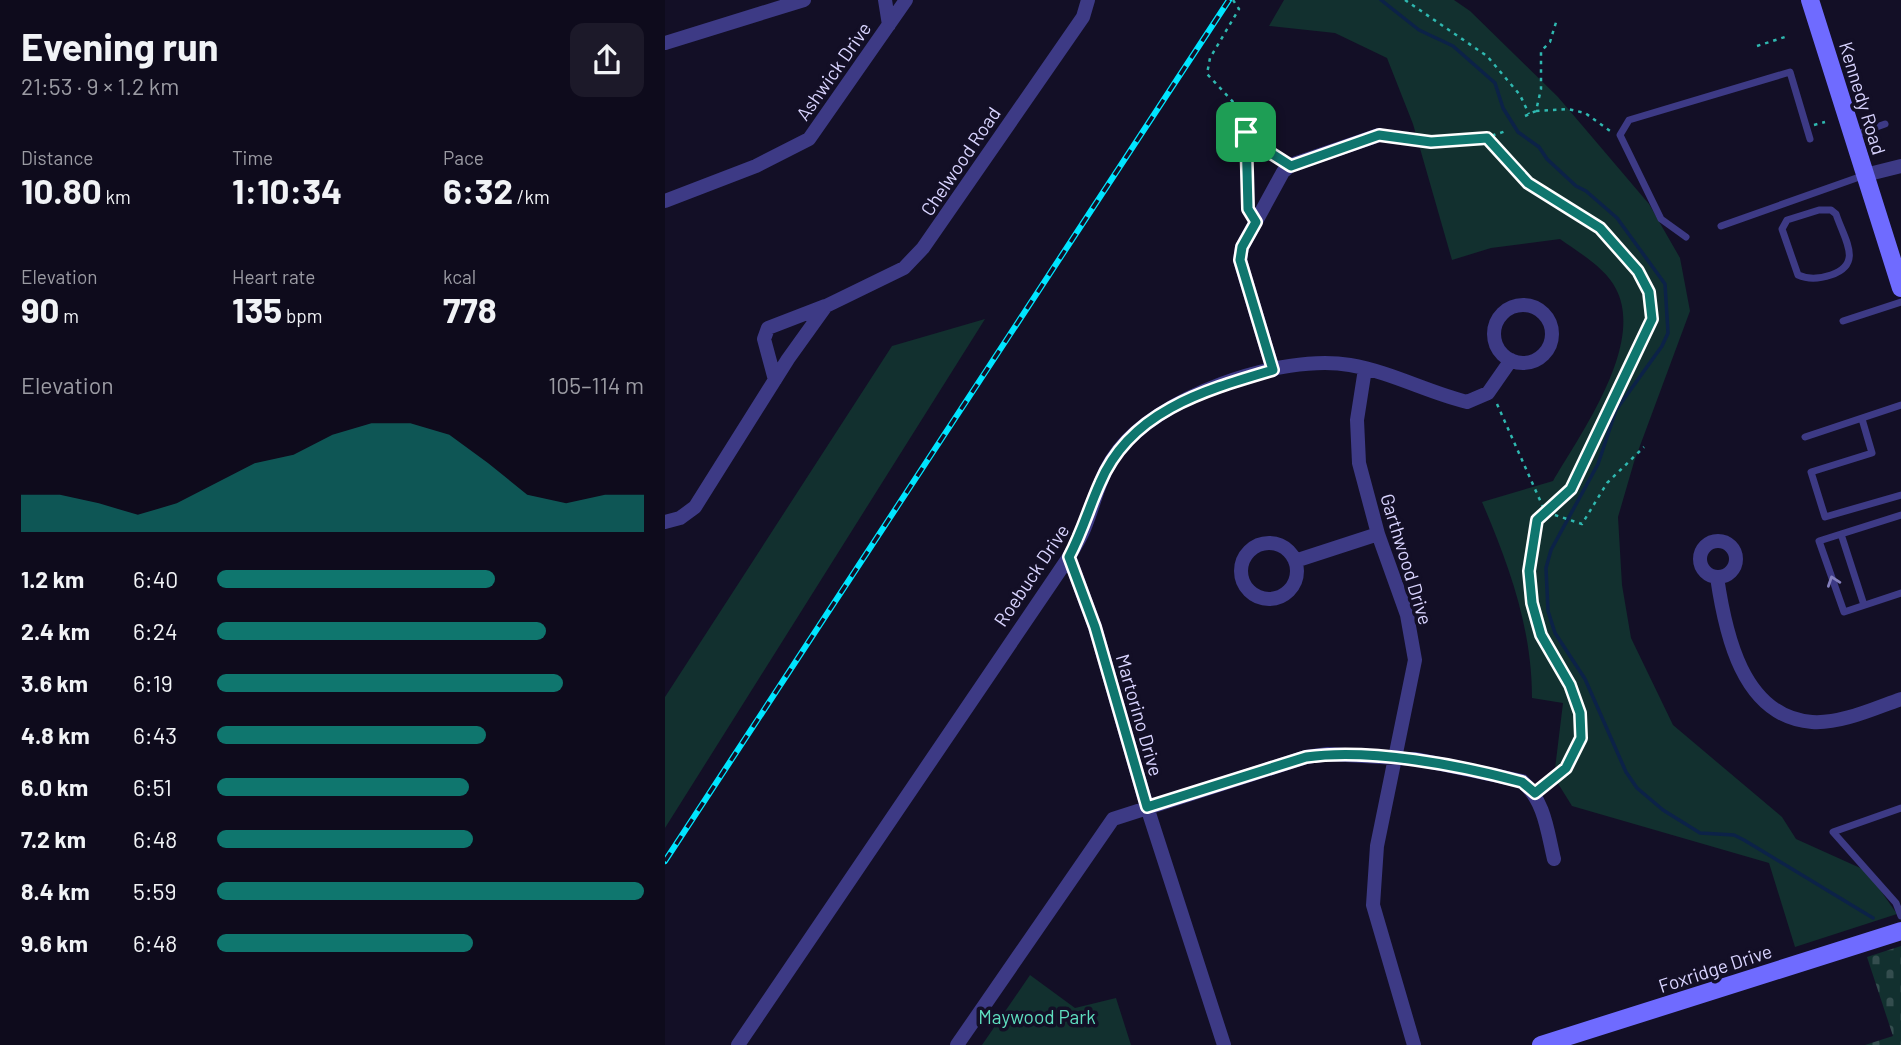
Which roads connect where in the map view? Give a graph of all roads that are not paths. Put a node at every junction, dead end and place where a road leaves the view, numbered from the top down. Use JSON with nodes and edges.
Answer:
{"nodes":[{"id":1,"x":804,"y":0,"type":"edge"},
{"id":2,"x":885,"y":0,"type":"edge"},
{"id":3,"x":906,"y":0,"type":"edge"},
{"id":4,"x":1088,"y":0,"type":"edge"},
{"id":5,"x":1810,"y":0,"type":"edge"},
{"id":6,"x":889,"y":25,"type":"junction"},
{"id":7,"x":665,"y":43,"type":"edge"},
{"id":8,"x":1885,"y":124,"type":"dead end"},
{"id":9,"x":1379,"y":135,"type":"road end"},
{"id":10,"x":1853,"y":135,"type":"junction"},
{"id":11,"x":1810,"y":139,"type":"dead end"},
{"id":12,"x":1901,"y":166,"type":"edge"},
{"id":13,"x":1865,"y":175,"type":"junction"},
{"id":14,"x":665,"y":201,"type":"edge"},
{"id":15,"x":1721,"y":226,"type":"dead end"},
{"id":16,"x":1686,"y":237,"type":"dead end"},
{"id":17,"x":1798,"y":275,"type":"joint"},
{"id":18,"x":1900,"y":284,"type":"edge"},
{"id":19,"x":1901,"y":302,"type":"edge"},
{"id":20,"x":826,"y":306,"type":"junction"},
{"id":21,"x":1843,"y":321,"type":"dead end"},
{"id":22,"x":1511,"y":360,"type":"junction"},
{"id":23,"x":1365,"y":369,"type":"junction"},
{"id":24,"x":1273,"y":370,"type":"junction"},
{"id":25,"x":775,"y":380,"type":"junction"},
{"id":26,"x":1901,"y":405,"type":"edge"},
{"id":27,"x":1862,"y":419,"type":"junction"},
{"id":28,"x":1805,"y":437,"type":"dead end"},
{"id":29,"x":1901,"y":495,"type":"edge"},
{"id":30,"x":1901,"y":515,"type":"edge"},
{"id":31,"x":665,"y":522,"type":"edge"},
{"id":32,"x":1378,"y":534,"type":"junction"},
{"id":33,"x":1841,"y":534,"type":"junction"},
{"id":34,"x":1069,"y":557,"type":"junction"},
{"id":35,"x":1295,"y":561,"type":"dead end"},
{"id":36,"x":1717,"y":577,"type":"dead end"},
{"id":37,"x":1901,"y":593,"type":"edge"},
{"id":38,"x":1864,"y":605,"type":"junction"},
{"id":39,"x":1901,"y":699,"type":"edge"},
{"id":40,"x":1396,"y":758,"type":"junction"},
{"id":41,"x":1147,"y":807,"type":"junction"},
{"id":42,"x":1901,"y":808,"type":"edge"},
{"id":43,"x":1554,"y":859,"type":"dead end"},
{"id":44,"x":1901,"y":916,"type":"edge"},
{"id":45,"x":1901,"y":932,"type":"edge"},
{"id":46,"x":738,"y":1045,"type":"edge"},
{"id":47,"x":957,"y":1045,"type":"edge"},
{"id":48,"x":1224,"y":1045,"type":"edge"},
{"id":49,"x":1414,"y":1045,"type":"edge"},
{"id":50,"x":1541,"y":1045,"type":"edge"}],
"edges":[{"from":1,"to":7,"type":"street"},
{"from":2,"to":6,"type":"street"},
{"from":3,"to":6,"type":"street","name":"Ashwick Drive"},
{"from":4,"to":20,"type":"street","name":"Chelwood Road"},
{"from":5,"to":10,"type":"street","name":"Kennedy Road"},
{"from":6,"to":14,"type":"street","name":"Ashwick Drive"},
{"from":8,"to":10,"type":"lane"},
{"from":9,"to":24,"type":"street"},
{"from":10,"to":13,"type":"street","name":"Kennedy Road"},
{"from":11,"to":16,"type":"lane"},
{"from":12,"to":13,"type":"street"},
{"from":13,"to":15,"type":"lane"},
{"from":13,"to":18,"type":"street","name":"Kennedy Road"},
{"from":17,"to":17,"type":"lane"},
{"from":19,"to":21,"type":"lane"},
{"from":20,"to":25,"type":"street","name":"Chelwood Road"},
{"from":20,"to":25,"type":"street","name":"Chelwood Road"},
{"from":22,"to":22,"type":"street"},
{"from":22,"to":23,"type":"street","name":"Roebuck Drive"},
{"from":23,"to":24,"type":"street","name":"Roebuck Drive"},
{"from":23,"to":32,"type":"street","name":"Garthwood Drive"},
{"from":24,"to":34,"type":"street","name":"Roebuck Drive"},
{"from":25,"to":31,"type":"street","name":"Chelwood Road"},
{"from":26,"to":27,"type":"lane"},
{"from":27,"to":28,"type":"lane"},
{"from":27,"to":29,"type":"lane"},
{"from":30,"to":33,"type":"lane"},
{"from":32,"to":35,"type":"street"},
{"from":32,"to":40,"type":"street","name":"Garthwood Drive"},
{"from":33,"to":38,"type":"lane"},
{"from":38,"to":33,"type":"lane","one_way":true},
{"from":34,"to":41,"type":"street","name":"Martorino Drive"},
{"from":34,"to":46,"type":"street","name":"Roebuck Drive"},
{"from":36,"to":39,"type":"street"},
{"from":37,"to":38,"type":"lane"},
{"from":40,"to":41,"type":"street"},
{"from":40,"to":43,"type":"street"},
{"from":40,"to":49,"type":"street","name":"Garthwood Drive"},
{"from":41,"to":47,"type":"street"},
{"from":41,"to":48,"type":"street","name":"Martorino Drive"},
{"from":42,"to":44,"type":"lane"},
{"from":45,"to":50,"type":"street","name":"Foxridge Drive"}]}
